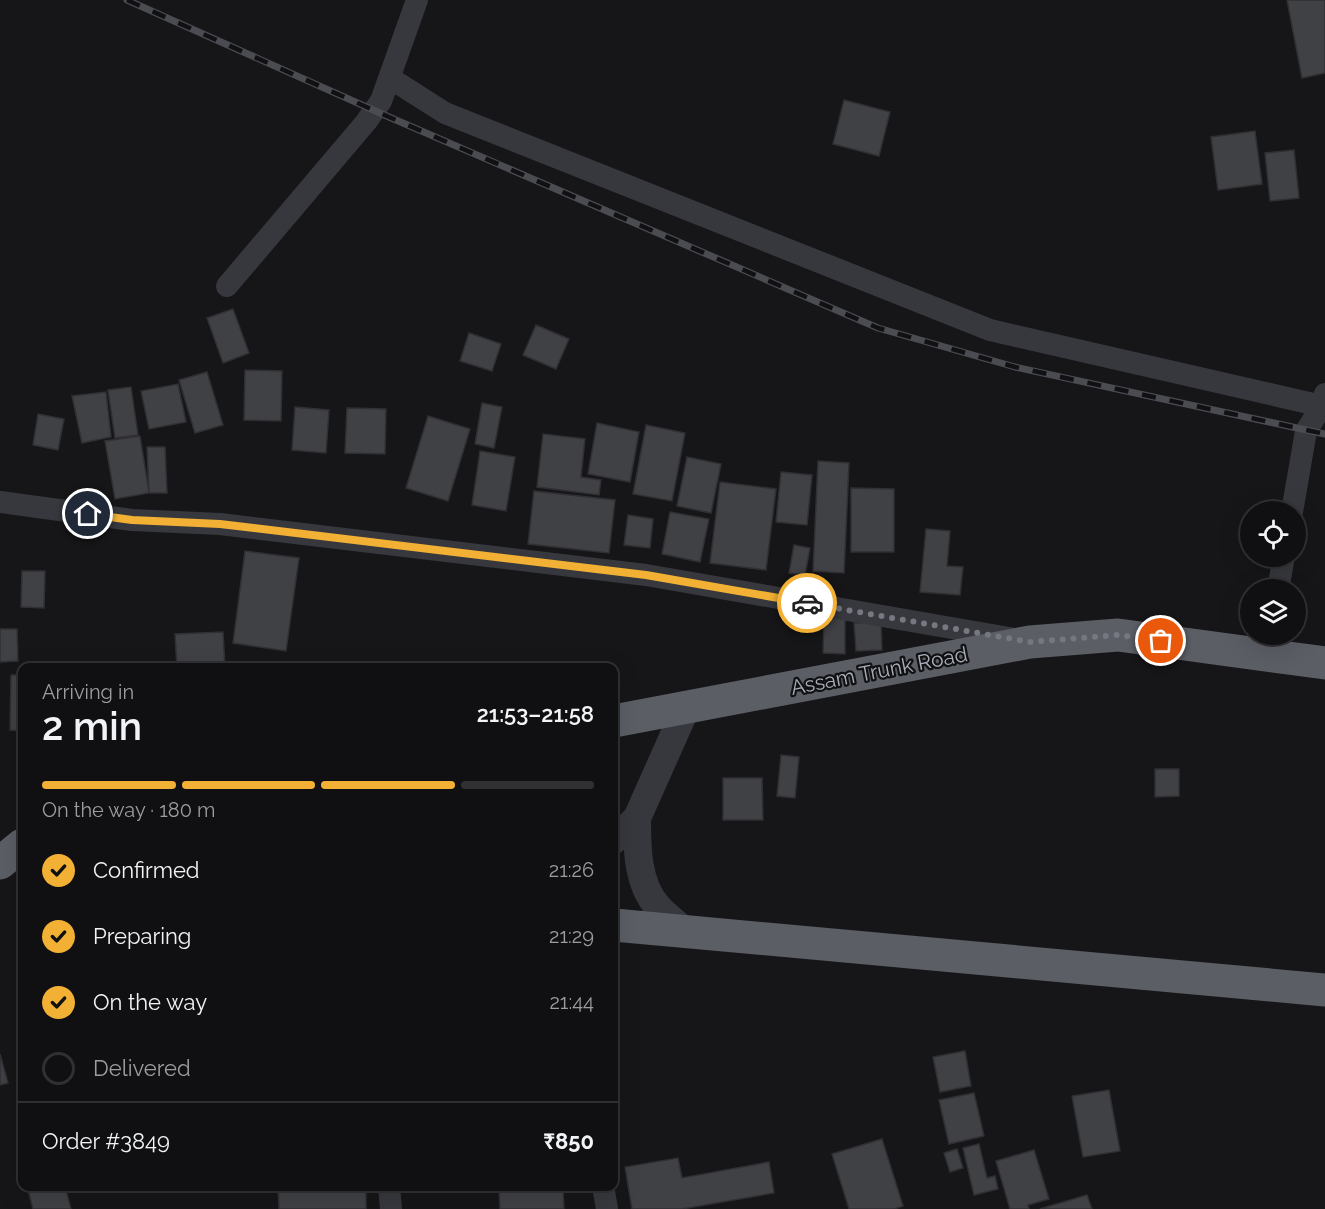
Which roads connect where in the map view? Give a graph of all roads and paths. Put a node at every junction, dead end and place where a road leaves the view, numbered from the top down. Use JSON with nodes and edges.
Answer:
{"nodes":[{"id":1,"x":417,"y":0,"type":"edge"},
{"id":2,"x":390,"y":78,"type":"junction"},
{"id":3,"x":227,"y":286,"type":"dead end"},
{"id":4,"x":1324,"y":400,"type":"edge"},
{"id":5,"x":1294,"y":501,"type":"edge"},
{"id":6,"x":0,"y":502,"type":"edge"},
{"id":7,"x":1030,"y":642,"type":"junction"},
{"id":8,"x":1240,"y":643,"type":"edge"},
{"id":9,"x":1269,"y":645,"type":"edge"},
{"id":10,"x":1325,"y":663,"type":"edge"},
{"id":11,"x":686,"y":708,"type":"junction"},
{"id":12,"x":618,"y":721,"type":"edge"},
{"id":13,"x":637,"y":818,"type":"junction"},
{"id":14,"x":618,"y":836,"type":"edge"},
{"id":15,"x":18,"y":848,"type":"edge"},
{"id":16,"x":0,"y":864,"type":"edge"},
{"id":17,"x":18,"y":866,"type":"edge"},
{"id":18,"x":618,"y":925,"type":"edge"},
{"id":19,"x":686,"y":932,"type":"junction"},
{"id":20,"x":1325,"y":990,"type":"edge"},
{"id":21,"x":389,"y":1191,"type":"edge"},
{"id":22,"x":604,"y":1191,"type":"edge"},
{"id":23,"x":391,"y":1209,"type":"edge"},
{"id":24,"x":608,"y":1209,"type":"edge"}],
"edges":[{"from":1,"to":2,"type":"street"},
{"from":2,"to":3,"type":"street"},
{"from":2,"to":4,"type":"street"},
{"from":4,"to":5,"type":"street"},
{"from":6,"to":7,"type":"street"},
{"from":7,"to":8,"type":"highway","name":"Assam Trunk Road"},
{"from":7,"to":11,"type":"highway","name":"Assam Trunk Road"},
{"from":9,"to":10,"type":"highway","name":"Assam Trunk Road"},
{"from":11,"to":12,"type":"highway","name":"Assam Trunk Road"},
{"from":11,"to":13,"type":"street"},
{"from":13,"to":14,"type":"street"},
{"from":13,"to":19,"type":"street"},
{"from":15,"to":16,"type":"highway"},
{"from":16,"to":17,"type":"highway"},
{"from":18,"to":19,"type":"highway"},
{"from":19,"to":20,"type":"highway"},
{"from":21,"to":23,"type":"street"},
{"from":22,"to":24,"type":"street"}]}
